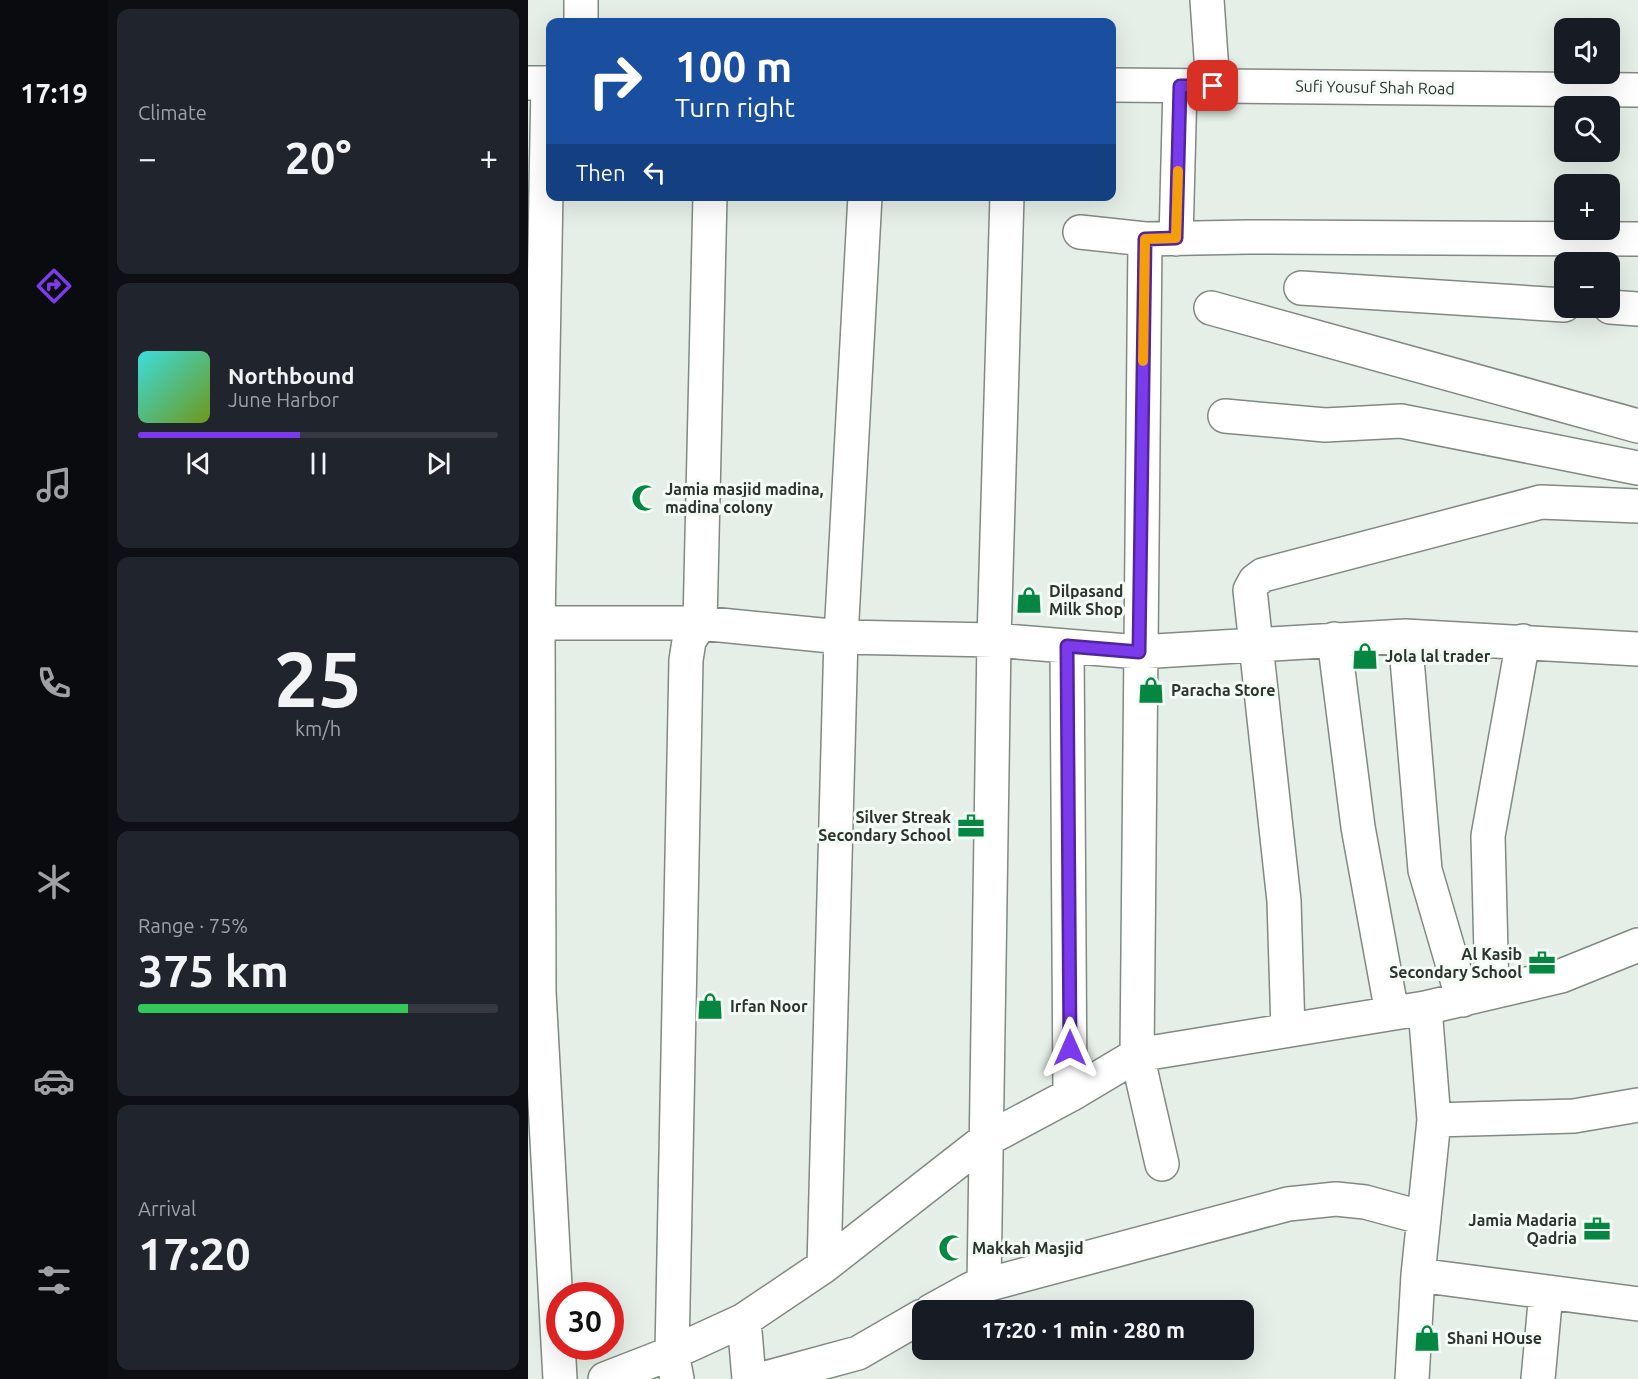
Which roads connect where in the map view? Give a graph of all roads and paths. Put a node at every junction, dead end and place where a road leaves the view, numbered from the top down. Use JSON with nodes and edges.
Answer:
{"nodes":[{"id":1,"x":581,"y":0,"type":"edge"},
{"id":2,"x":1207,"y":0,"type":"edge"},
{"id":3,"x":581,"y":18,"type":"edge"},
{"id":4,"x":542,"y":83,"type":"edge"},
{"id":5,"x":1116,"y":85,"type":"edge"},
{"id":6,"x":1180,"y":86,"type":"junction"},
{"id":7,"x":1213,"y":86,"type":"junction"},
{"id":8,"x":1638,"y":90,"type":"edge"},
{"id":9,"x":710,"y":201,"type":"edge"},
{"id":10,"x":866,"y":201,"type":"edge"},
{"id":11,"x":1007,"y":201,"type":"edge"},
{"id":12,"x":1080,"y":232,"type":"dead end"},
{"id":13,"x":1160,"y":239,"type":"junction"},
{"id":14,"x":1638,"y":239,"type":"edge"},
{"id":15,"x":1301,"y":288,"type":"dead end"},
{"id":16,"x":1554,"y":303,"type":"edge"},
{"id":17,"x":1211,"y":308,"type":"dead end"},
{"id":18,"x":1620,"y":308,"type":"edge"},
{"id":19,"x":1638,"y":309,"type":"edge"},
{"id":20,"x":1225,"y":416,"type":"dead end"},
{"id":21,"x":1638,"y":426,"type":"edge"},
{"id":22,"x":1638,"y":468,"type":"edge"},
{"id":23,"x":1638,"y":506,"type":"edge"},
{"id":24,"x":533,"y":623,"type":"edge"},
{"id":25,"x":700,"y":624,"type":"junction"},
{"id":26,"x":1406,"y":636,"type":"junction"},
{"id":27,"x":841,"y":637,"type":"junction"},
{"id":28,"x":1334,"y":639,"type":"junction"},
{"id":29,"x":994,"y":640,"type":"junction"},
{"id":30,"x":1523,"y":641,"type":"junction"},
{"id":31,"x":1254,"y":643,"type":"junction"},
{"id":32,"x":1067,"y":646,"type":"junction"},
{"id":33,"x":1638,"y":649,"type":"edge"},
{"id":34,"x":1139,"y":652,"type":"junction"},
{"id":35,"x":1638,"y":945,"type":"edge"},
{"id":36,"x":1477,"y":996,"type":"junction"},
{"id":37,"x":1425,"y":1008,"type":"junction"},
{"id":38,"x":1392,"y":1013,"type":"junction"},
{"id":39,"x":1288,"y":1030,"type":"junction"},
{"id":40,"x":1137,"y":1055,"type":"junction"},
{"id":41,"x":1070,"y":1095,"type":"junction"},
{"id":42,"x":1638,"y":1105,"type":"edge"},
{"id":43,"x":1434,"y":1120,"type":"junction"},
{"id":44,"x":984,"y":1142,"type":"junction"},
{"id":45,"x":1161,"y":1164,"type":"dead end"},
{"id":46,"x":1424,"y":1218,"type":"junction"},
{"id":47,"x":825,"y":1266,"type":"junction"},
{"id":48,"x":1418,"y":1275,"type":"junction"},
{"id":49,"x":984,"y":1285,"type":"junction"},
{"id":50,"x":1546,"y":1292,"type":"junction"},
{"id":51,"x":951,"y":1300,"type":"edge"},
{"id":52,"x":1638,"y":1304,"type":"edge"},
{"id":53,"x":744,"y":1320,"type":"junction"},
{"id":54,"x":912,"y":1322,"type":"edge"},
{"id":55,"x":674,"y":1366,"type":"edge"},
{"id":56,"x":560,"y":1379,"type":"edge"},
{"id":57,"x":605,"y":1379,"type":"edge"},
{"id":58,"x":749,"y":1379,"type":"edge"},
{"id":59,"x":762,"y":1379,"type":"edge"},
{"id":60,"x":1412,"y":1379,"type":"edge"},
{"id":61,"x":1538,"y":1379,"type":"edge"}],
"edges":[{"from":1,"to":3,"type":"street"},
{"from":2,"to":7,"type":"street"},
{"from":4,"to":24,"type":"street"},
{"from":5,"to":6,"type":"street","name":"Sufi Yousuf Shah Road"},
{"from":6,"to":7,"type":"street","name":"Sufi Yousuf Shah Road"},
{"from":6,"to":13,"type":"street"},
{"from":7,"to":8,"type":"street","name":"Sufi Yousuf Shah Road"},
{"from":9,"to":25,"type":"street"},
{"from":10,"to":27,"type":"street"},
{"from":11,"to":29,"type":"street"},
{"from":12,"to":13,"type":"street"},
{"from":13,"to":14,"type":"street"},
{"from":13,"to":34,"type":"street"},
{"from":15,"to":16,"type":"street"},
{"from":17,"to":21,"type":"street"},
{"from":18,"to":19,"type":"street"},
{"from":20,"to":22,"type":"street"},
{"from":23,"to":31,"type":"street"},
{"from":24,"to":25,"type":"street"},
{"from":24,"to":56,"type":"street"},
{"from":25,"to":27,"type":"street"},
{"from":25,"to":55,"type":"street"},
{"from":26,"to":28,"type":"street"},
{"from":26,"to":30,"type":"street"},
{"from":26,"to":36,"type":"street"},
{"from":27,"to":29,"type":"street"},
{"from":27,"to":47,"type":"street"},
{"from":28,"to":31,"type":"street"},
{"from":28,"to":38,"type":"street"},
{"from":29,"to":32,"type":"street"},
{"from":29,"to":44,"type":"street"},
{"from":30,"to":33,"type":"street"},
{"from":30,"to":36,"type":"street"},
{"from":31,"to":34,"type":"street"},
{"from":31,"to":39,"type":"street"},
{"from":32,"to":34,"type":"street"},
{"from":32,"to":41,"type":"street"},
{"from":34,"to":40,"type":"street"},
{"from":35,"to":36,"type":"street"},
{"from":36,"to":37,"type":"street"},
{"from":37,"to":38,"type":"street"},
{"from":37,"to":43,"type":"street"},
{"from":38,"to":39,"type":"street"},
{"from":39,"to":40,"type":"street"},
{"from":40,"to":41,"type":"street"},
{"from":40,"to":45,"type":"street"},
{"from":41,"to":44,"type":"street"},
{"from":42,"to":43,"type":"street"},
{"from":43,"to":46,"type":"street"},
{"from":44,"to":47,"type":"street"},
{"from":44,"to":49,"type":"street"},
{"from":46,"to":48,"type":"street"},
{"from":46,"to":49,"type":"street"},
{"from":47,"to":53,"type":"street"},
{"from":48,"to":50,"type":"street"},
{"from":48,"to":60,"type":"street"},
{"from":49,"to":51,"type":"street"},
{"from":50,"to":52,"type":"street"},
{"from":50,"to":61,"type":"street"},
{"from":53,"to":55,"type":"street"},
{"from":53,"to":58,"type":"street"},
{"from":54,"to":59,"type":"street"},
{"from":55,"to":57,"type":"street"}]}
